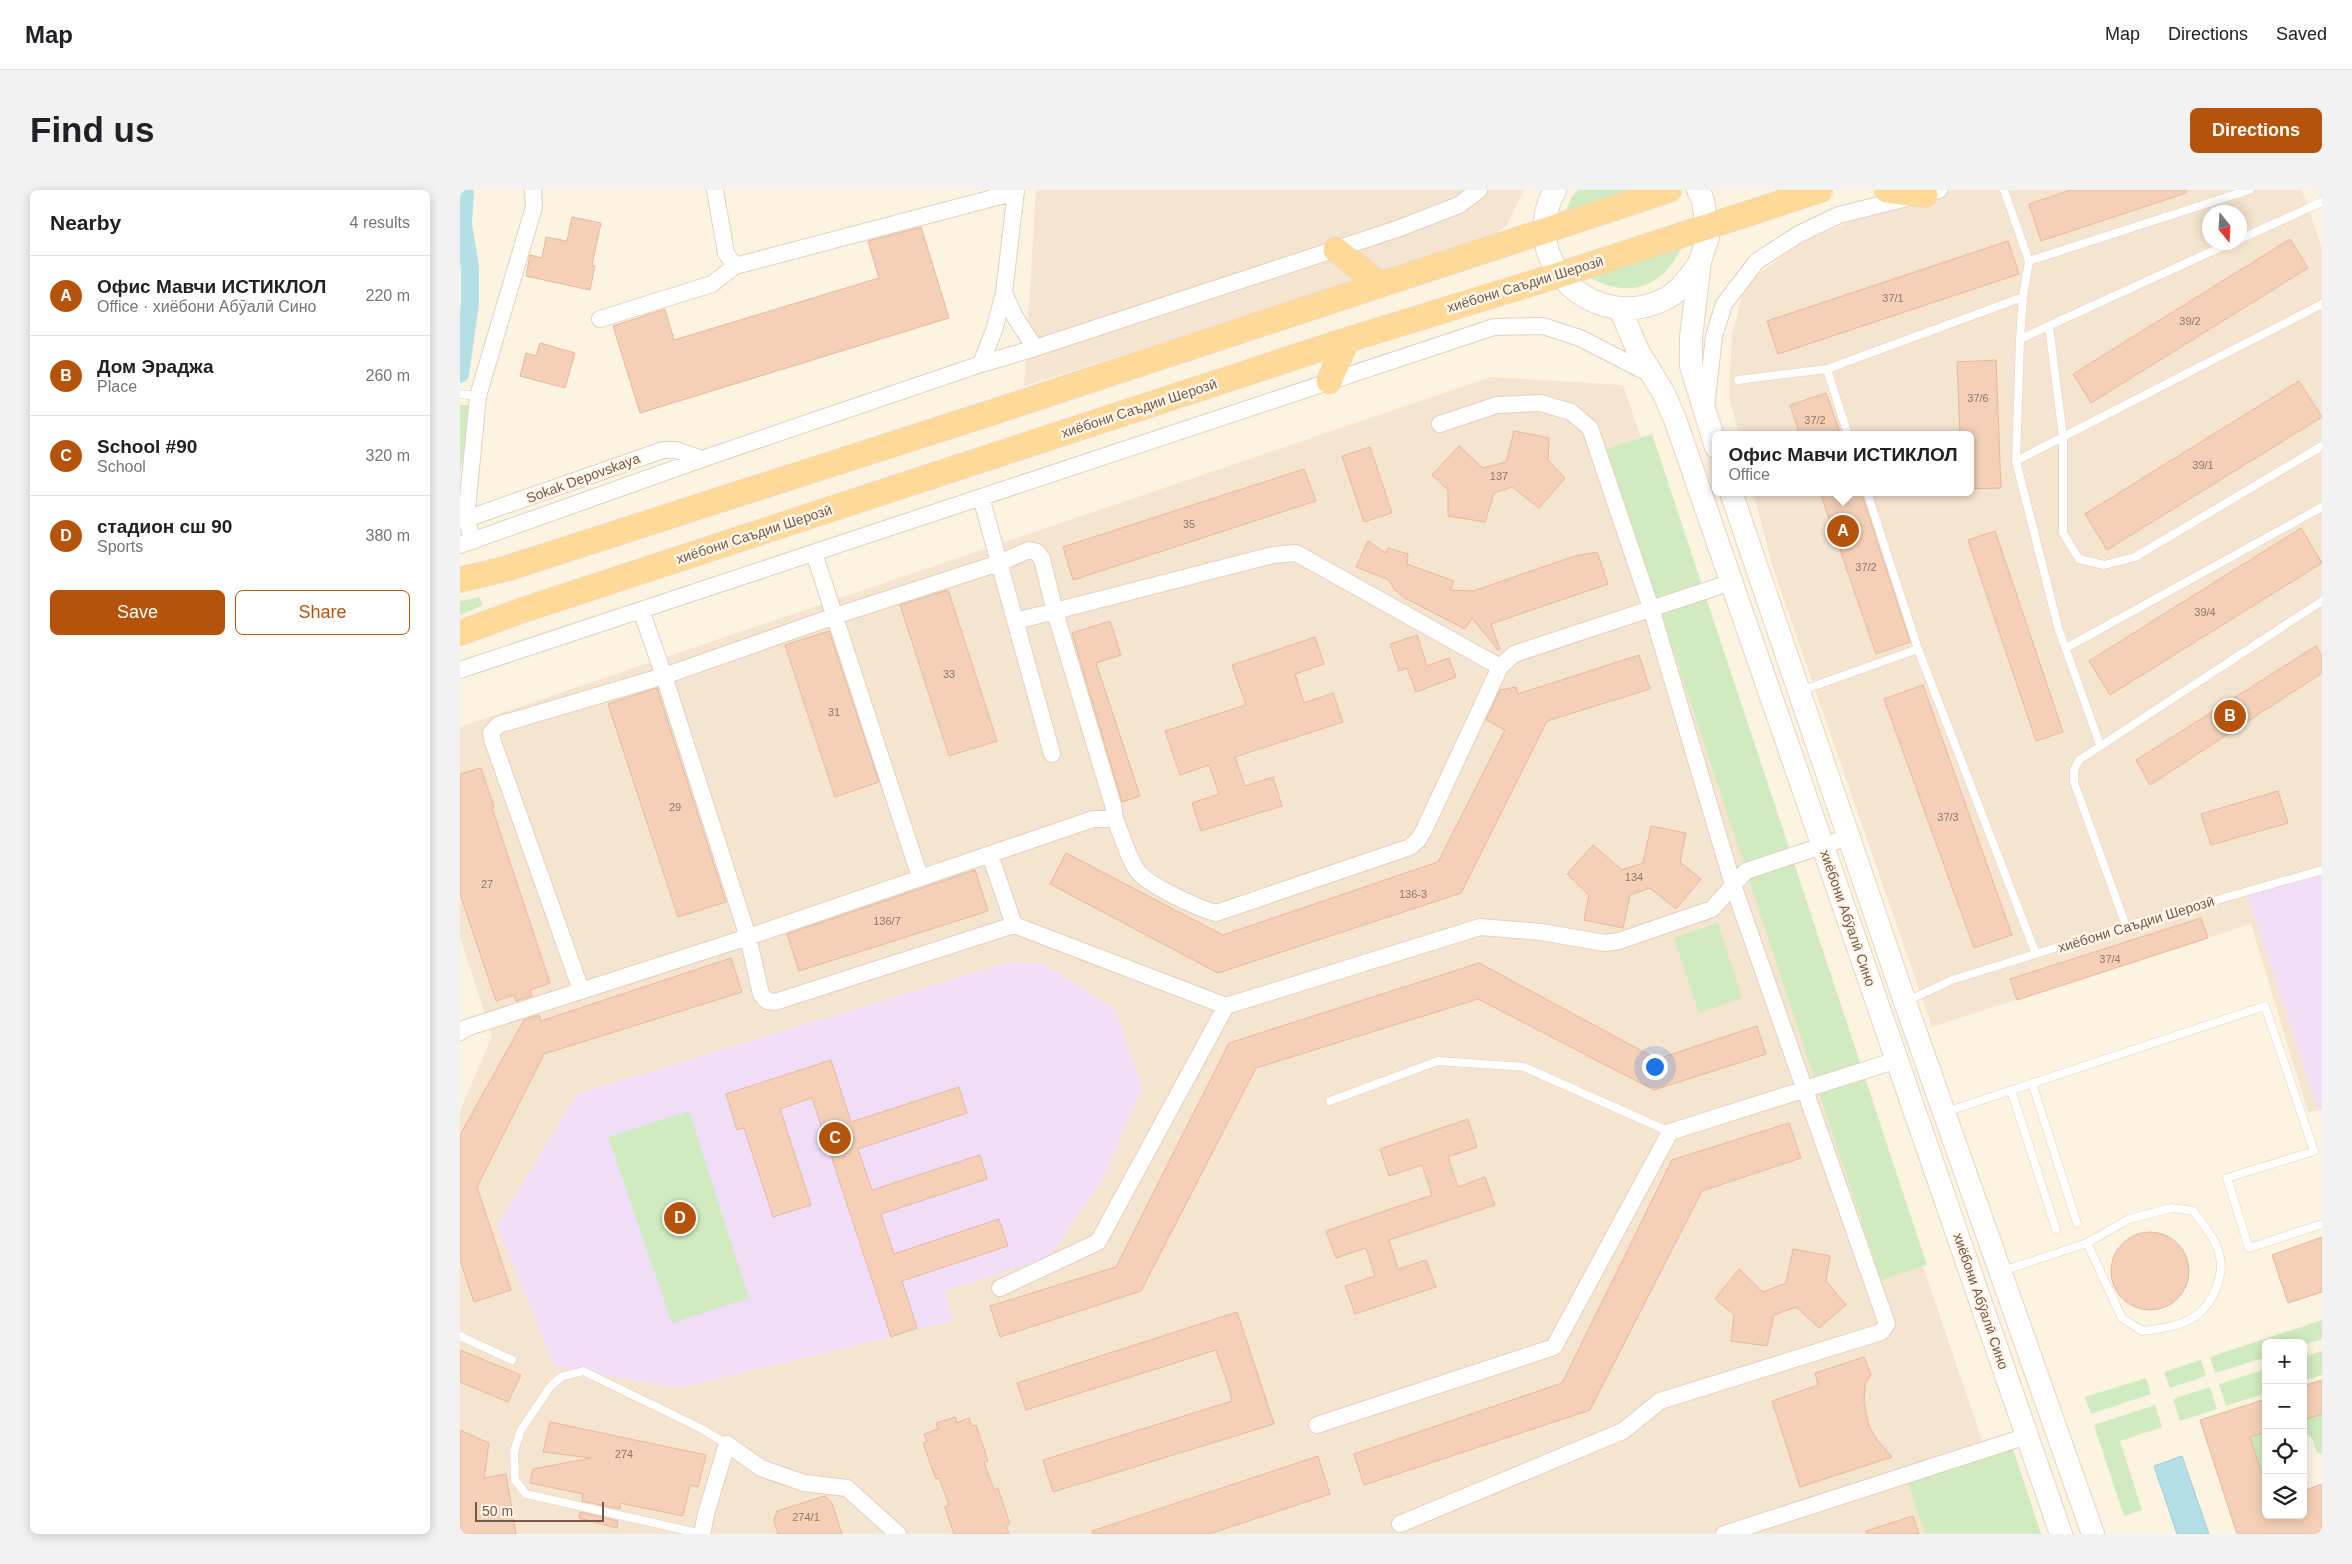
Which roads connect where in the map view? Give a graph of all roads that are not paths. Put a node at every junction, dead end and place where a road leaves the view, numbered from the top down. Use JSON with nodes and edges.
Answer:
{"nodes":[{"id":1,"x":533,"y":190,"type":"edge"},
{"id":2,"x":715,"y":190,"type":"edge"},
{"id":3,"x":1479,"y":190,"type":"edge"},
{"id":4,"x":1670,"y":190,"type":"edge"},
{"id":5,"x":1698,"y":190,"type":"edge"},
{"id":6,"x":1820,"y":190,"type":"edge"},
{"id":7,"x":1887,"y":190,"type":"edge"},
{"id":8,"x":2004,"y":190,"type":"edge"},
{"id":9,"x":2249,"y":190,"type":"edge"},
{"id":10,"x":1016,"y":191,"type":"edge"},
{"id":11,"x":1553,"y":192,"type":"edge"},
{"id":12,"x":1932,"y":192,"type":"edge"},
{"id":13,"x":2322,"y":202,"type":"edge"},
{"id":14,"x":1708,"y":225,"type":"junction"},
{"id":15,"x":1546,"y":232,"type":"junction"},
{"id":16,"x":2247,"y":236,"type":"edge"},
{"id":17,"x":1336,"y":250,"type":"junction"},
{"id":18,"x":2215,"y":250,"type":"edge"},
{"id":19,"x":2029,"y":260,"type":"junction"},
{"id":20,"x":1700,"y":261,"type":"junction"},
{"id":21,"x":735,"y":266,"type":"junction"},
{"id":22,"x":1559,"y":275,"type":"junction"},
{"id":23,"x":1381,"y":285,"type":"junction"},
{"id":24,"x":1004,"y":293,"type":"junction"},
{"id":25,"x":2023,"y":297,"type":"junction"},
{"id":26,"x":2322,"y":304,"type":"edge"},
{"id":27,"x":1620,"y":309,"type":"junction"},
{"id":28,"x":600,"y":320,"type":"dead end"},
{"id":29,"x":2049,"y":326,"type":"junction"},
{"id":30,"x":2020,"y":338,"type":"junction"},
{"id":31,"x":1347,"y":340,"type":"junction"},
{"id":32,"x":1035,"y":348,"type":"junction"},
{"id":33,"x":981,"y":364,"type":"junction"},
{"id":34,"x":1826,"y":369,"type":"junction"},
{"id":35,"x":1650,"y":374,"type":"junction"},
{"id":36,"x":1738,"y":380,"type":"dead end"},
{"id":37,"x":1329,"y":382,"type":"junction"},
{"id":38,"x":468,"y":395,"type":"edge"},
{"id":39,"x":1705,"y":416,"type":"junction"},
{"id":40,"x":1440,"y":424,"type":"dead end"},
{"id":41,"x":1847,"y":431,"type":"edge"},
{"id":42,"x":1712,"y":436,"type":"edge"},
{"id":43,"x":2063,"y":437,"type":"junction"},
{"id":44,"x":2322,"y":446,"type":"edge"},
{"id":45,"x":702,"y":459,"type":"junction"},
{"id":46,"x":2016,"y":461,"type":"junction"},
{"id":47,"x":1732,"y":496,"type":"edge"},
{"id":48,"x":1868,"y":496,"type":"edge"},
{"id":49,"x":981,"y":497,"type":"junction"},
{"id":50,"x":2322,"y":507,"type":"edge"},
{"id":51,"x":466,"y":520,"type":"junction"},
{"id":52,"x":466,"y":543,"type":"edge"},
{"id":53,"x":814,"y":553,"type":"junction"},
{"id":54,"x":999,"y":563,"type":"junction"},
{"id":55,"x":460,"y":580,"type":"edge"},
{"id":56,"x":1732,"y":582,"type":"junction"},
{"id":57,"x":2322,"y":601,"type":"edge"},
{"id":58,"x":1651,"y":608,"type":"junction"},
{"id":59,"x":641,"y":610,"type":"junction"},
{"id":60,"x":1055,"y":612,"type":"junction"},
{"id":61,"x":835,"y":616,"type":"junction"},
{"id":62,"x":1016,"y":622,"type":"junction"},
{"id":63,"x":460,"y":633,"type":"edge"},
{"id":64,"x":2066,"y":648,"type":"junction"},
{"id":65,"x":1918,"y":649,"type":"junction"},
{"id":66,"x":1500,"y":667,"type":"junction"},
{"id":67,"x":460,"y":670,"type":"edge"},
{"id":68,"x":664,"y":676,"type":"junction"},
{"id":69,"x":1799,"y":692,"type":"junction"},
{"id":70,"x":2100,"y":745,"type":"junction"},
{"id":71,"x":1052,"y":754,"type":"dead end"},
{"id":72,"x":1115,"y":819,"type":"junction"},
{"id":73,"x":1849,"y":837,"type":"junction"},
{"id":74,"x":1823,"y":846,"type":"junction"},
{"id":75,"x":990,"y":855,"type":"junction"},
{"id":76,"x":2322,"y":870,"type":"edge"},
{"id":77,"x":920,"y":878,"type":"junction"},
{"id":78,"x":1733,"y":885,"type":"junction"},
{"id":79,"x":1014,"y":925,"type":"junction"},
{"id":80,"x":2126,"y":926,"type":"junction"},
{"id":81,"x":748,"y":937,"type":"junction"},
{"id":82,"x":2036,"y":954,"type":"junction"},
{"id":83,"x":581,"y":990,"type":"junction"},
{"id":84,"x":1905,"y":1002,"type":"junction"},
{"id":85,"x":1226,"y":1006,"type":"junction"},
{"id":86,"x":460,"y":1032,"type":"edge"},
{"id":87,"x":1897,"y":1060,"type":"junction"},
{"id":88,"x":2032,"y":1083,"type":"junction"},
{"id":89,"x":1805,"y":1089,"type":"junction"},
{"id":90,"x":2010,"y":1090,"type":"junction"},
{"id":91,"x":1330,"y":1102,"type":"dead end"},
{"id":92,"x":1944,"y":1113,"type":"junction"},
{"id":93,"x":1670,"y":1132,"type":"junction"},
{"id":94,"x":2077,"y":1223,"type":"dead end"},
{"id":95,"x":2322,"y":1224,"type":"edge"},
{"id":96,"x":2056,"y":1230,"type":"dead end"},
{"id":97,"x":2087,"y":1244,"type":"junction"},
{"id":98,"x":2000,"y":1272,"type":"junction"},
{"id":99,"x":1000,"y":1288,"type":"dead end"},
{"id":100,"x":460,"y":1336,"type":"edge"},
{"id":101,"x":512,"y":1360,"type":"dead end"},
{"id":102,"x":1317,"y":1425,"type":"dead end"},
{"id":103,"x":2027,"y":1436,"type":"junction"},
{"id":104,"x":727,"y":1444,"type":"junction"},
{"id":105,"x":1400,"y":1524,"type":"dead end"},
{"id":106,"x":702,"y":1534,"type":"edge"},
{"id":107,"x":898,"y":1534,"type":"edge"},
{"id":108,"x":1724,"y":1534,"type":"edge"},
{"id":109,"x":2061,"y":1534,"type":"edge"},
{"id":110,"x":2093,"y":1534,"type":"edge"}],
"edges":[{"from":1,"to":38,"type":"street"},
{"from":2,"to":21,"type":"street"},
{"from":3,"to":17,"type":"street"},
{"from":4,"to":15,"type":"main road"},
{"from":5,"to":14,"type":"main road"},
{"from":6,"to":14,"type":"main road","name":"хиёбони Саъдии Шерозӣ"},
{"from":7,"to":12,"type":"main road"},
{"from":8,"to":19,"type":"lane"},
{"from":9,"to":19,"type":"lane"},
{"from":10,"to":21,"type":"street"},
{"from":10,"to":24,"type":"street"},
{"from":11,"to":15,"type":"main road"},
{"from":12,"to":39,"type":"street"},
{"from":13,"to":16,"type":"lane"},
{"from":14,"to":20,"type":"main road"},
{"from":14,"to":22,"type":"main road","name":"хиёбони Саъдии Шерозӣ"},
{"from":15,"to":22,"type":"main road"},
{"from":15,"to":23,"type":"main road"},
{"from":17,"to":23,"type":"main road"},
{"from":17,"to":32,"type":"street"},
{"from":18,"to":29,"type":"lane"},
{"from":19,"to":25,"type":"lane"},
{"from":20,"to":27,"type":"main road"},
{"from":20,"to":39,"type":"main road"},
{"from":21,"to":28,"type":"street"},
{"from":22,"to":27,"type":"main road"},
{"from":22,"to":31,"type":"main road","name":"хиёбони Саъдии Шерозӣ"},
{"from":23,"to":55,"type":"main road"},
{"from":24,"to":32,"type":"street"},
{"from":24,"to":33,"type":"street"},
{"from":25,"to":30,"type":"lane"},
{"from":25,"to":34,"type":"lane"},
{"from":26,"to":43,"type":"lane"},
{"from":27,"to":35,"type":"main road","name":"хиёбони Абӯалӣ Сино"},
{"from":29,"to":30,"type":"lane"},
{"from":29,"to":43,"type":"lane"},
{"from":30,"to":46,"type":"lane"},
{"from":31,"to":37,"type":"main road"},
{"from":31,"to":63,"type":"main road","name":"хиёбони Саъдии Шерозӣ"},
{"from":32,"to":33,"type":"street"},
{"from":33,"to":45,"type":"street"},
{"from":34,"to":36,"type":"lane"},
{"from":34,"to":41,"type":"lane"},
{"from":35,"to":37,"type":"street"},
{"from":35,"to":56,"type":"main road","name":"хиёбони Абӯалӣ Сино"},
{"from":37,"to":49,"type":"street"},
{"from":38,"to":51,"type":"street"},
{"from":39,"to":42,"type":"main road"},
{"from":40,"to":58,"type":"street"},
{"from":43,"to":44,"type":"lane"},
{"from":43,"to":46,"type":"lane"},
{"from":45,"to":51,"type":"street","name":"Sokak Depovskaya"},
{"from":45,"to":52,"type":"street"},
{"from":46,"to":64,"type":"lane"},
{"from":47,"to":69,"type":"main road","name":"хиёбони Абӯалӣ Сино"},
{"from":48,"to":65,"type":"lane"},
{"from":49,"to":53,"type":"street"},
{"from":49,"to":54,"type":"street"},
{"from":50,"to":64,"type":"lane"},
{"from":51,"to":52,"type":"street"},
{"from":53,"to":59,"type":"street"},
{"from":53,"to":61,"type":"street"},
{"from":54,"to":60,"type":"street"},
{"from":54,"to":61,"type":"street"},
{"from":54,"to":62,"type":"street"},
{"from":56,"to":58,"type":"street"},
{"from":56,"to":74,"type":"main road","name":"хиёбони Абӯалӣ Сино"},
{"from":57,"to":70,"type":"lane"},
{"from":58,"to":66,"type":"street"},
{"from":58,"to":78,"type":"street"},
{"from":59,"to":67,"type":"street"},
{"from":59,"to":68,"type":"street"},
{"from":60,"to":62,"type":"street"},
{"from":60,"to":66,"type":"street"},
{"from":60,"to":72,"type":"street"},
{"from":61,"to":68,"type":"street"},
{"from":61,"to":77,"type":"street"},
{"from":62,"to":71,"type":"street"},
{"from":64,"to":70,"type":"lane"},
{"from":65,"to":69,"type":"lane"},
{"from":65,"to":82,"type":"lane"},
{"from":66,"to":72,"type":"street"},
{"from":68,"to":81,"type":"street"},
{"from":68,"to":83,"type":"street"},
{"from":69,"to":73,"type":"main road","name":"хиёбони Абӯалӣ Сино"},
{"from":70,"to":80,"type":"lane"},
{"from":72,"to":75,"type":"street"},
{"from":73,"to":74,"type":"street"},
{"from":73,"to":84,"type":"main road","name":"хиёбони Абӯалӣ Сино"},
{"from":74,"to":78,"type":"street"},
{"from":74,"to":87,"type":"main road","name":"хиёбони Абӯалӣ Сино"},
{"from":75,"to":77,"type":"street"},
{"from":75,"to":79,"type":"street"},
{"from":76,"to":80,"type":"lane","name":"хиёбони Саъдии Шерозӣ"},
{"from":77,"to":81,"type":"street"},
{"from":78,"to":85,"type":"street"},
{"from":78,"to":89,"type":"street"},
{"from":79,"to":81,"type":"street"},
{"from":79,"to":85,"type":"street"},
{"from":80,"to":82,"type":"lane","name":"хиёбони Саъдии Шерозӣ"},
{"from":81,"to":83,"type":"street"},
{"from":82,"to":84,"type":"lane","name":"хиёбони Саъдии Шерозӣ"},
{"from":83,"to":86,"type":"street"},
{"from":84,"to":92,"type":"main road","name":"хиёбони Абӯалӣ Сино"},
{"from":85,"to":99,"type":"street"},
{"from":87,"to":89,"type":"street"},
{"from":87,"to":103,"type":"main road","name":"хиёбони Абӯалӣ Сино"},
{"from":88,"to":90,"type":"lane"},
{"from":88,"to":94,"type":"lane"},
{"from":88,"to":95,"type":"lane"},
{"from":89,"to":93,"type":"street"},
{"from":89,"to":105,"type":"street"},
{"from":90,"to":92,"type":"lane"},
{"from":90,"to":96,"type":"lane"},
{"from":91,"to":93,"type":"lane"},
{"from":92,"to":98,"type":"main road","name":"хиёбони Абӯалӣ Сино"},
{"from":93,"to":102,"type":"street"},
{"from":97,"to":97,"type":"lane"},
{"from":97,"to":98,"type":"lane"},
{"from":98,"to":110,"type":"main road","name":"хиёбони Абӯалӣ Сино"},
{"from":100,"to":101,"type":"lane"},
{"from":103,"to":108,"type":"street"},
{"from":103,"to":109,"type":"main road","name":"хиёбони Абӯалӣ Сино"},
{"from":104,"to":106,"type":"street"},
{"from":104,"to":106,"type":"lane"},
{"from":104,"to":107,"type":"street"}]}
